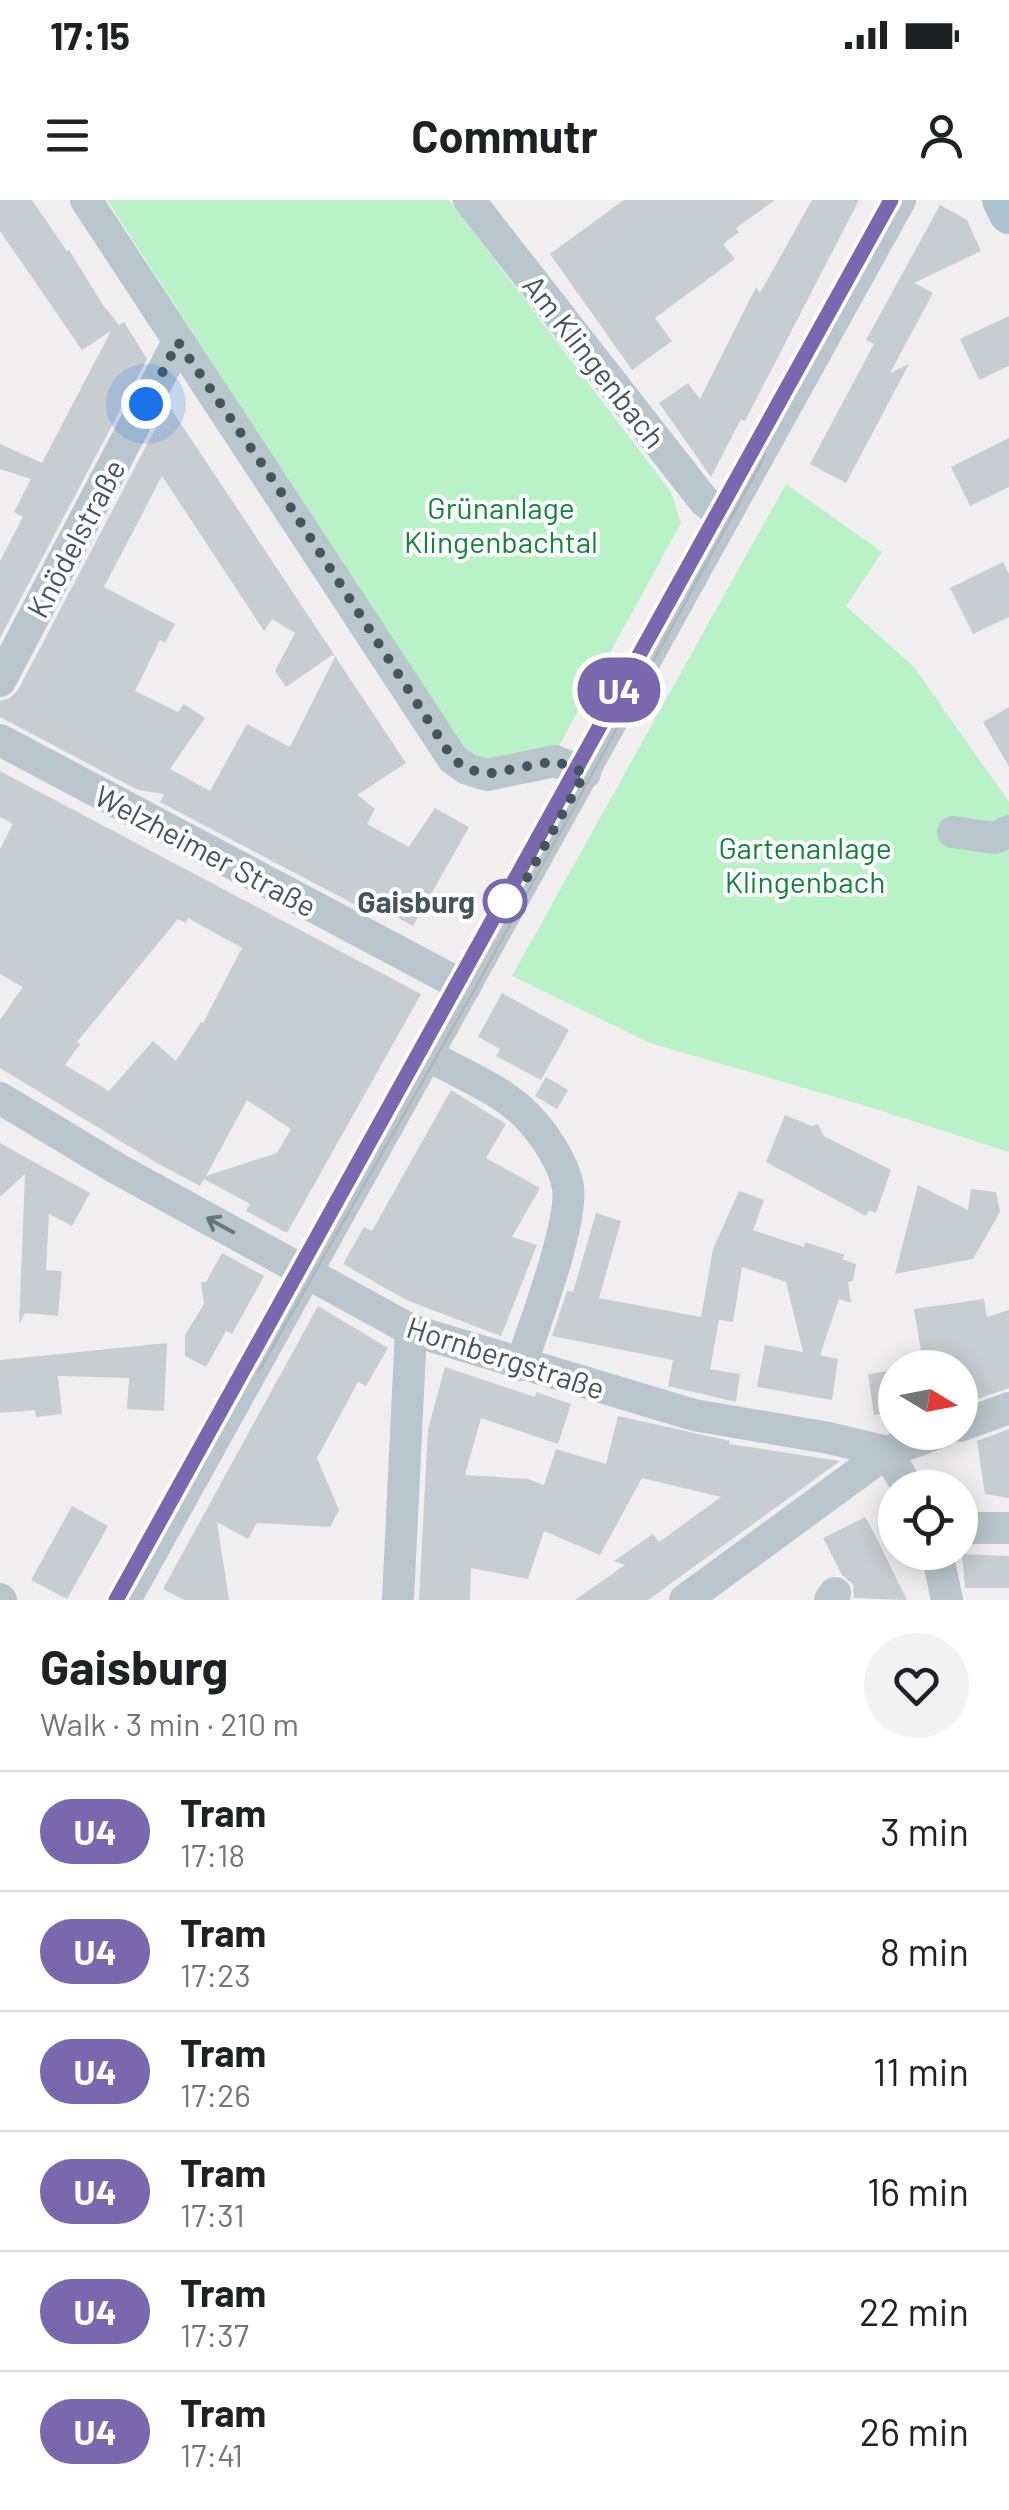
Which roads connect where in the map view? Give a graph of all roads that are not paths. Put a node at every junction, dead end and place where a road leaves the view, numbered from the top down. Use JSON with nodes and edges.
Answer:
{"nodes":[{"id":1,"x":86,"y":200,"type":"edge"},
{"id":2,"x":469,"y":200,"type":"edge"},
{"id":3,"x":900,"y":200,"type":"edge"},
{"id":4,"x":1002,"y":200,"type":"edge"},
{"id":5,"x":1009,"y":214,"type":"edge"},
{"id":6,"x":178,"y":342,"type":"junction"},
{"id":7,"x":725,"y":518,"type":"junction"},
{"id":8,"x":0,"y":682,"type":"edge"},
{"id":9,"x":0,"y":740,"type":"edge"},
{"id":10,"x":585,"y":773,"type":"junction"},
{"id":11,"x":1009,"y":831,"type":"edge"},
{"id":12,"x":954,"y":832,"type":"dead end"},
{"id":13,"x":465,"y":987,"type":"junction"},
{"id":14,"x":428,"y":1055,"type":"junction"},
{"id":15,"x":0,"y":1098,"type":"edge"},
{"id":16,"x":306,"y":1272,"type":"junction"},
{"id":17,"x":411,"y":1330,"type":"junction"},
{"id":18,"x":522,"y":1365,"type":"junction"},
{"id":19,"x":1009,"y":1408,"type":"edge"},
{"id":20,"x":978,"y":1419,"type":"edge"},
{"id":21,"x":892,"y":1450,"type":"edge"},
{"id":22,"x":886,"y":1452,"type":"junction"},
{"id":23,"x":897,"y":1470,"type":"edge"},
{"id":24,"x":978,"y":1528,"type":"edge"},
{"id":25,"x":1009,"y":1528,"type":"edge"},
{"id":26,"x":940,"y":1570,"type":"edge"},
{"id":27,"x":125,"y":1600,"type":"edge"},
{"id":28,"x":398,"y":1600,"type":"edge"},
{"id":29,"x":684,"y":1600,"type":"edge"},
{"id":30,"x":946,"y":1600,"type":"edge"}],
"edges":[{"from":1,"to":6,"type":"street"},
{"from":2,"to":7,"type":"street","name":"Am Klingenbach"},
{"from":3,"to":7,"type":"street"},
{"from":4,"to":5,"type":"main road"},
{"from":6,"to":8,"type":"street","name":"Knödelstraße"},
{"from":6,"to":10,"type":"street"},
{"from":7,"to":10,"type":"street"},
{"from":9,"to":13,"type":"street","name":"Welzheimer Straße"},
{"from":10,"to":13,"type":"street"},
{"from":11,"to":12,"type":"street"},
{"from":13,"to":14,"type":"street"},
{"from":14,"to":16,"type":"street"},
{"from":14,"to":18,"type":"street"},
{"from":16,"to":15,"type":"street","name":"Hornbergstraße","one_way":true},
{"from":16,"to":17,"type":"street","name":"Hornbergstraße"},
{"from":16,"to":27,"type":"street"},
{"from":17,"to":18,"type":"street","name":"Hornbergstraße"},
{"from":17,"to":28,"type":"street"},
{"from":18,"to":22,"type":"street","name":"Hornbergstraße"},
{"from":19,"to":20,"type":"street"},
{"from":21,"to":22,"type":"street"},
{"from":22,"to":23,"type":"street"},
{"from":22,"to":29,"type":"street"},
{"from":24,"to":25,"type":"street"},
{"from":26,"to":30,"type":"street"}]}
